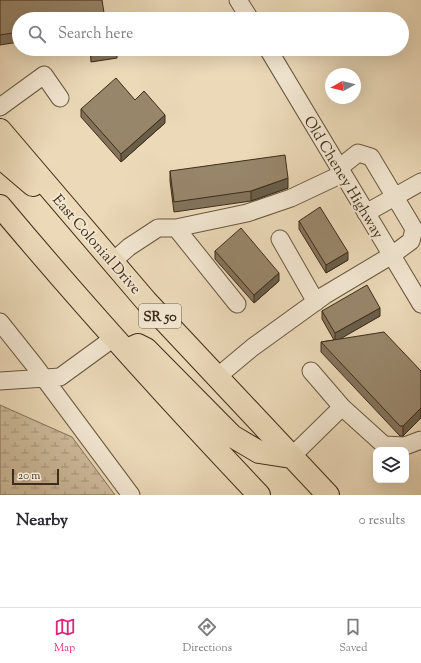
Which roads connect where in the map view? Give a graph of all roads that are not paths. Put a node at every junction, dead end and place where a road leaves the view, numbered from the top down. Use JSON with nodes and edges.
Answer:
{"nodes":[{"id":1,"x":238,"y":0,"type":"edge"},
{"id":2,"x":246,"y":12,"type":"edge"},
{"id":3,"x":272,"y":56,"type":"edge"},
{"id":4,"x":60,"y":98,"type":"dead end"},
{"id":5,"x":0,"y":107,"type":"edge"},
{"id":6,"x":0,"y":130,"type":"edge"},
{"id":7,"x":0,"y":158,"type":"edge"},
{"id":8,"x":341,"y":171,"type":"junction"},
{"id":9,"x":421,"y":182,"type":"edge"},
{"id":10,"x":395,"y":196,"type":"junction"},
{"id":11,"x":0,"y":206,"type":"edge"},
{"id":12,"x":366,"y":213,"type":"junction"},
{"id":13,"x":78,"y":223,"type":"junction"},
{"id":14,"x":176,"y":228,"type":"junction"},
{"id":15,"x":280,"y":239,"type":"dead end"},
{"id":16,"x":392,"y":255,"type":"junction"},
{"id":17,"x":112,"y":262,"type":"junction"},
{"id":18,"x":316,"y":302,"type":"junction"},
{"id":19,"x":237,"y":304,"type":"dead end"},
{"id":20,"x":421,"y":304,"type":"edge"},
{"id":21,"x":0,"y":322,"type":"edge"},
{"id":22,"x":121,"y":344,"type":"junction"},
{"id":23,"x":311,"y":371,"type":"dead end"},
{"id":24,"x":216,"y":377,"type":"junction"},
{"id":25,"x":44,"y":379,"type":"junction"},
{"id":26,"x":0,"y":381,"type":"edge"},
{"id":27,"x":342,"y":407,"type":"junction"},
{"id":28,"x":421,"y":440,"type":"edge"},
{"id":29,"x":291,"y":457,"type":"junction"},
{"id":30,"x":131,"y":495,"type":"edge"},
{"id":31,"x":259,"y":495,"type":"edge"},
{"id":32,"x":328,"y":495,"type":"edge"}],
"edges":[{"from":1,"to":2,"type":"street"},
{"from":3,"to":8,"type":"street","name":"Old Cheney Highway"},
{"from":4,"to":5,"type":"street"},
{"from":6,"to":13,"type":"highway","name":"East Colonial Drive","number":"SR 50"},
{"from":7,"to":13,"type":"highway"},
{"from":8,"to":10,"type":"street"},
{"from":8,"to":12,"type":"street","name":"Old Cheney Highway"},
{"from":8,"to":14,"type":"street"},
{"from":9,"to":10,"type":"street"},
{"from":10,"to":12,"type":"street"},
{"from":10,"to":16,"type":"street"},
{"from":11,"to":22,"type":"highway"},
{"from":12,"to":16,"type":"street","name":"Old Cheney Highway"},
{"from":13,"to":17,"type":"highway","name":"East Colonial Drive","number":"SR 50"},
{"from":14,"to":17,"type":"street"},
{"from":14,"to":19,"type":"street"},
{"from":15,"to":18,"type":"street"},
{"from":16,"to":18,"type":"street"},
{"from":16,"to":20,"type":"street","name":"Old Cheney Highway"},
{"from":17,"to":24,"type":"highway","name":"East Colonial Drive","number":"SR 50"},
{"from":18,"to":24,"type":"street"},
{"from":21,"to":25,"type":"street"},
{"from":22,"to":25,"type":"street"},
{"from":22,"to":29,"type":"highway"},
{"from":22,"to":31,"type":"highway"},
{"from":23,"to":27,"type":"street"},
{"from":24,"to":29,"type":"highway","name":"East Colonial Drive","number":"SR 50"},
{"from":25,"to":26,"type":"street"},
{"from":25,"to":30,"type":"street"},
{"from":27,"to":28,"type":"street"},
{"from":27,"to":29,"type":"street"},
{"from":29,"to":32,"type":"highway","name":"East Colonial Drive","number":"SR 50"}]}
